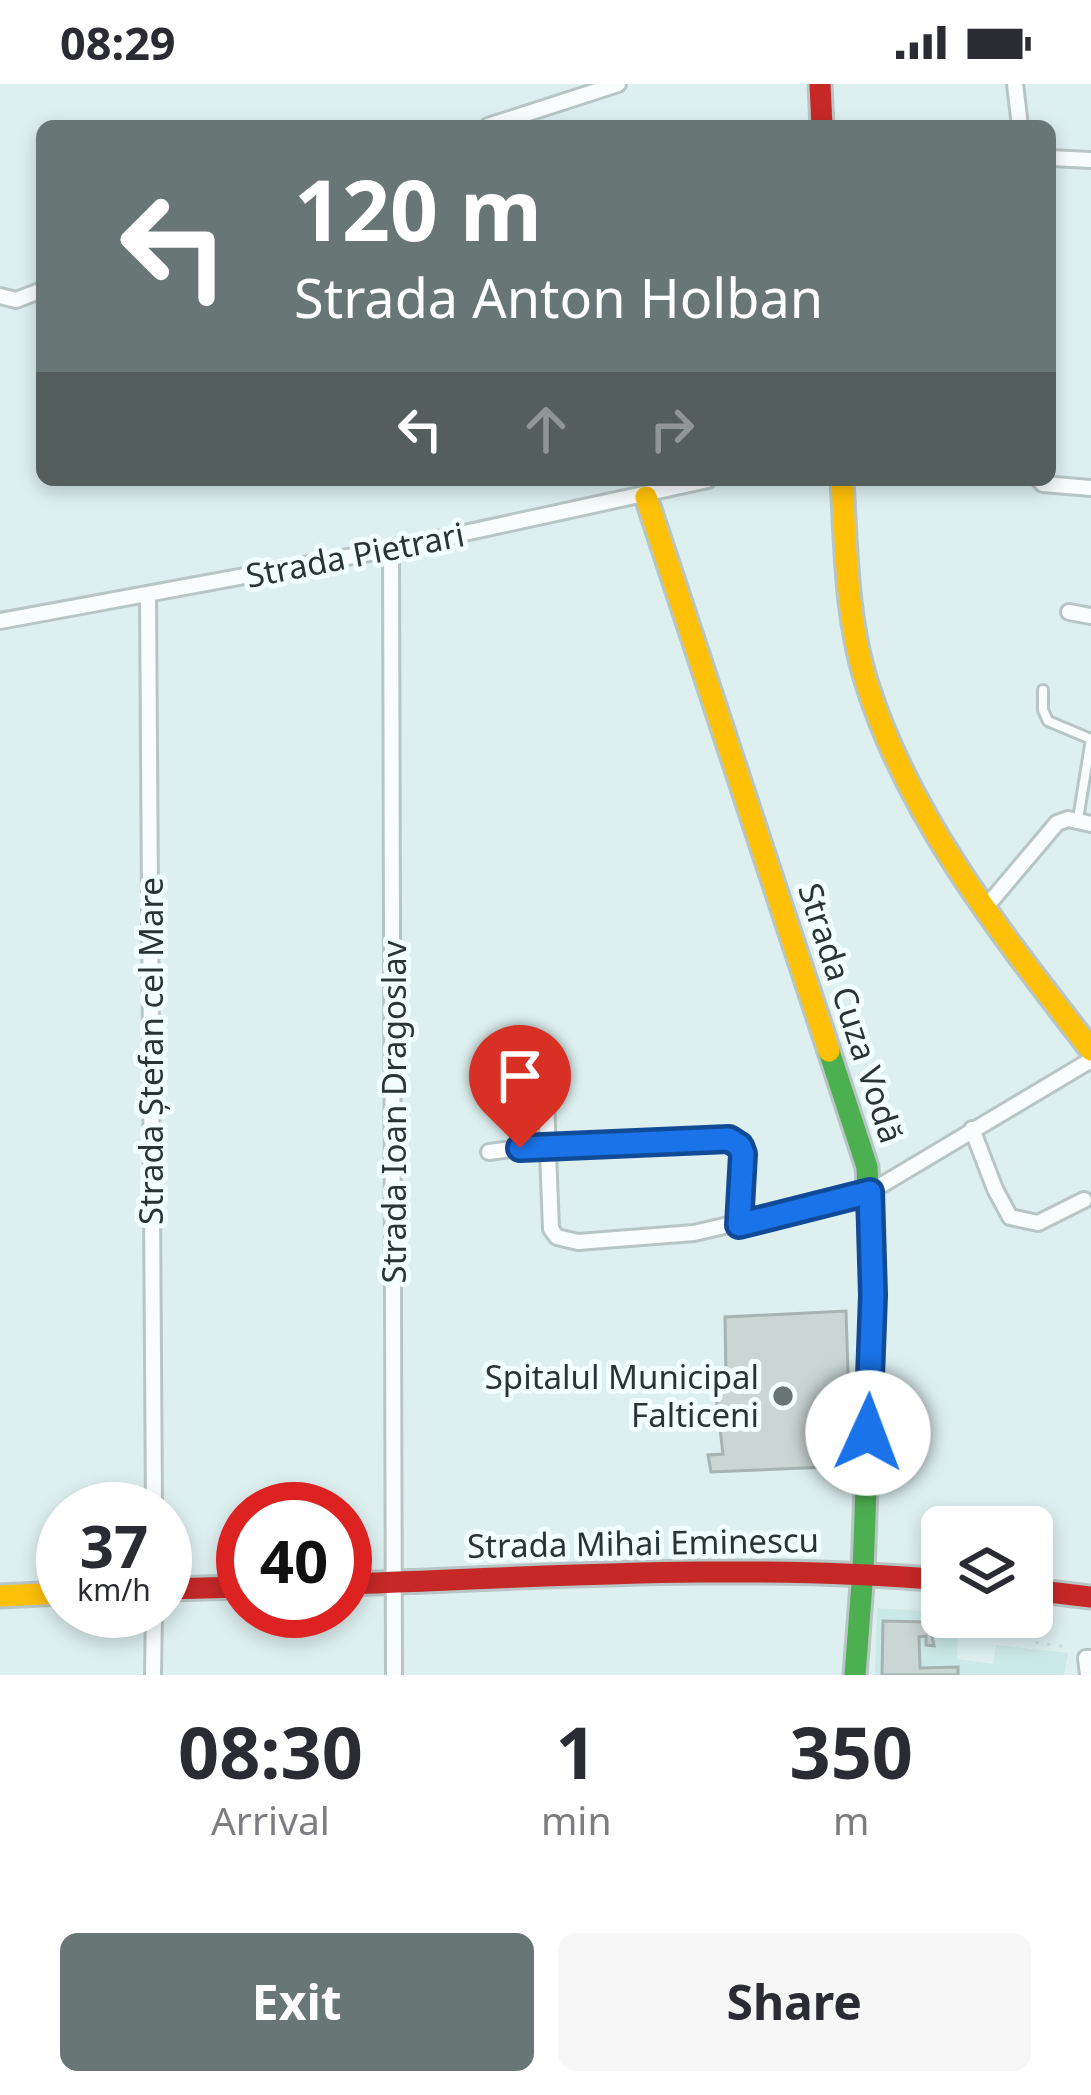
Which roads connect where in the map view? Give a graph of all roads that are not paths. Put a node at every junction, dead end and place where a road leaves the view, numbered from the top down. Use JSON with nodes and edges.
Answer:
{"nodes":[{"id":1,"x":618,"y":84,"type":"edge"},
{"id":2,"x":820,"y":84,"type":"edge"},
{"id":3,"x":1015,"y":84,"type":"edge"},
{"id":4,"x":507,"y":120,"type":"edge"},
{"id":5,"x":822,"y":120,"type":"edge"},
{"id":6,"x":1019,"y":120,"type":"edge"},
{"id":7,"x":1056,"y":158,"type":"edge"},
{"id":8,"x":1091,"y":160,"type":"edge"},
{"id":9,"x":36,"y":292,"type":"edge"},
{"id":10,"x":0,"y":296,"type":"edge"},
{"id":11,"x":1056,"y":485,"type":"edge"},
{"id":12,"x":684,"y":486,"type":"edge"},
{"id":13,"x":842,"y":486,"type":"edge"},
{"id":14,"x":1091,"y":488,"type":"edge"},
{"id":15,"x":646,"y":496,"type":"junction"},
{"id":16,"x":391,"y":549,"type":"junction"},
{"id":17,"x":148,"y":594,"type":"junction"},
{"id":18,"x":1070,"y":612,"type":"dead end"},
{"id":19,"x":1091,"y":616,"type":"edge"},
{"id":20,"x":0,"y":621,"type":"edge"},
{"id":21,"x":1043,"y":690,"type":"dead end"},
{"id":22,"x":1091,"y":739,"type":"edge"},
{"id":23,"x":1086,"y":797,"type":"edge"},
{"id":24,"x":1085,"y":822,"type":"edge"},
{"id":25,"x":986,"y":907,"type":"junction"},
{"id":26,"x":1091,"y":1050,"type":"edge"},
{"id":27,"x":1091,"y":1060,"type":"edge"},
{"id":28,"x":546,"y":1100,"type":"dead end"},
{"id":29,"x":972,"y":1130,"type":"junction"},
{"id":30,"x":550,"y":1144,"type":"junction"},
{"id":31,"x":489,"y":1152,"type":"dead end"},
{"id":32,"x":870,"y":1192,"type":"junction"},
{"id":33,"x":1084,"y":1200,"type":"dead end"},
{"id":34,"x":739,"y":1225,"type":"junction"},
{"id":35,"x":154,"y":1482,"type":"edge"},
{"id":36,"x":863,"y":1571,"type":"junction"},
{"id":37,"x":921,"y":1578,"type":"edge"},
{"id":38,"x":372,"y":1583,"type":"edge"},
{"id":39,"x":395,"y":1583,"type":"junction"},
{"id":40,"x":1053,"y":1593,"type":"edge"},
{"id":41,"x":36,"y":1594,"type":"edge"},
{"id":42,"x":0,"y":1596,"type":"edge"},
{"id":43,"x":1091,"y":1597,"type":"edge"},
{"id":44,"x":154,"y":1638,"type":"edge"},
{"id":45,"x":1091,"y":1658,"type":"edge"},
{"id":46,"x":153,"y":1675,"type":"edge"},
{"id":47,"x":394,"y":1675,"type":"edge"},
{"id":48,"x":855,"y":1675,"type":"edge"},
{"id":49,"x":1088,"y":1675,"type":"edge"}],
"edges":[{"from":1,"to":4,"type":"street"},
{"from":2,"to":5,"type":"street"},
{"from":3,"to":6,"type":"street"},
{"from":7,"to":8,"type":"street"},
{"from":9,"to":10,"type":"street"},
{"from":11,"to":14,"type":"street"},
{"from":12,"to":15,"type":"street","name":"Strada Pietrari"},
{"from":13,"to":25,"type":"street"},
{"from":15,"to":16,"type":"street","name":"Strada Pietrari"},
{"from":15,"to":32,"type":"street","name":"Strada Cuza Vodă"},
{"from":16,"to":17,"type":"street","name":"Strada Pietrari"},
{"from":16,"to":39,"type":"street","name":"Strada Ioan Dragoslav"},
{"from":17,"to":20,"type":"street","name":"Strada Pietrari"},
{"from":17,"to":35,"type":"street","name":"Strada Ștefan cel Mare"},
{"from":18,"to":19,"type":"street"},
{"from":21,"to":22,"type":"lane"},
{"from":22,"to":23,"type":"lane"},
{"from":23,"to":24,"type":"lane"},
{"from":24,"to":25,"type":"street"},
{"from":25,"to":26,"type":"street"},
{"from":27,"to":29,"type":"street"},
{"from":28,"to":30,"type":"street"},
{"from":29,"to":32,"type":"street"},
{"from":29,"to":33,"type":"street"},
{"from":30,"to":31,"type":"street"},
{"from":30,"to":34,"type":"street"},
{"from":30,"to":34,"type":"street"},
{"from":32,"to":34,"type":"street"},
{"from":32,"to":36,"type":"street","name":"Strada Cuza Vodă"},
{"from":36,"to":37,"type":"street","name":"Strada Mihai Eminescu"},
{"from":36,"to":39,"type":"street","name":"Strada Mihai Eminescu"},
{"from":36,"to":48,"type":"street","name":"Strada Cuza Vodă"},
{"from":38,"to":39,"type":"street","name":"Strada Mihai Eminescu"},
{"from":39,"to":47,"type":"street","name":"Strada Ioan Dragoslav"},
{"from":40,"to":43,"type":"street"},
{"from":41,"to":42,"type":"street"},
{"from":44,"to":46,"type":"street"},
{"from":45,"to":49,"type":"street"}]}
